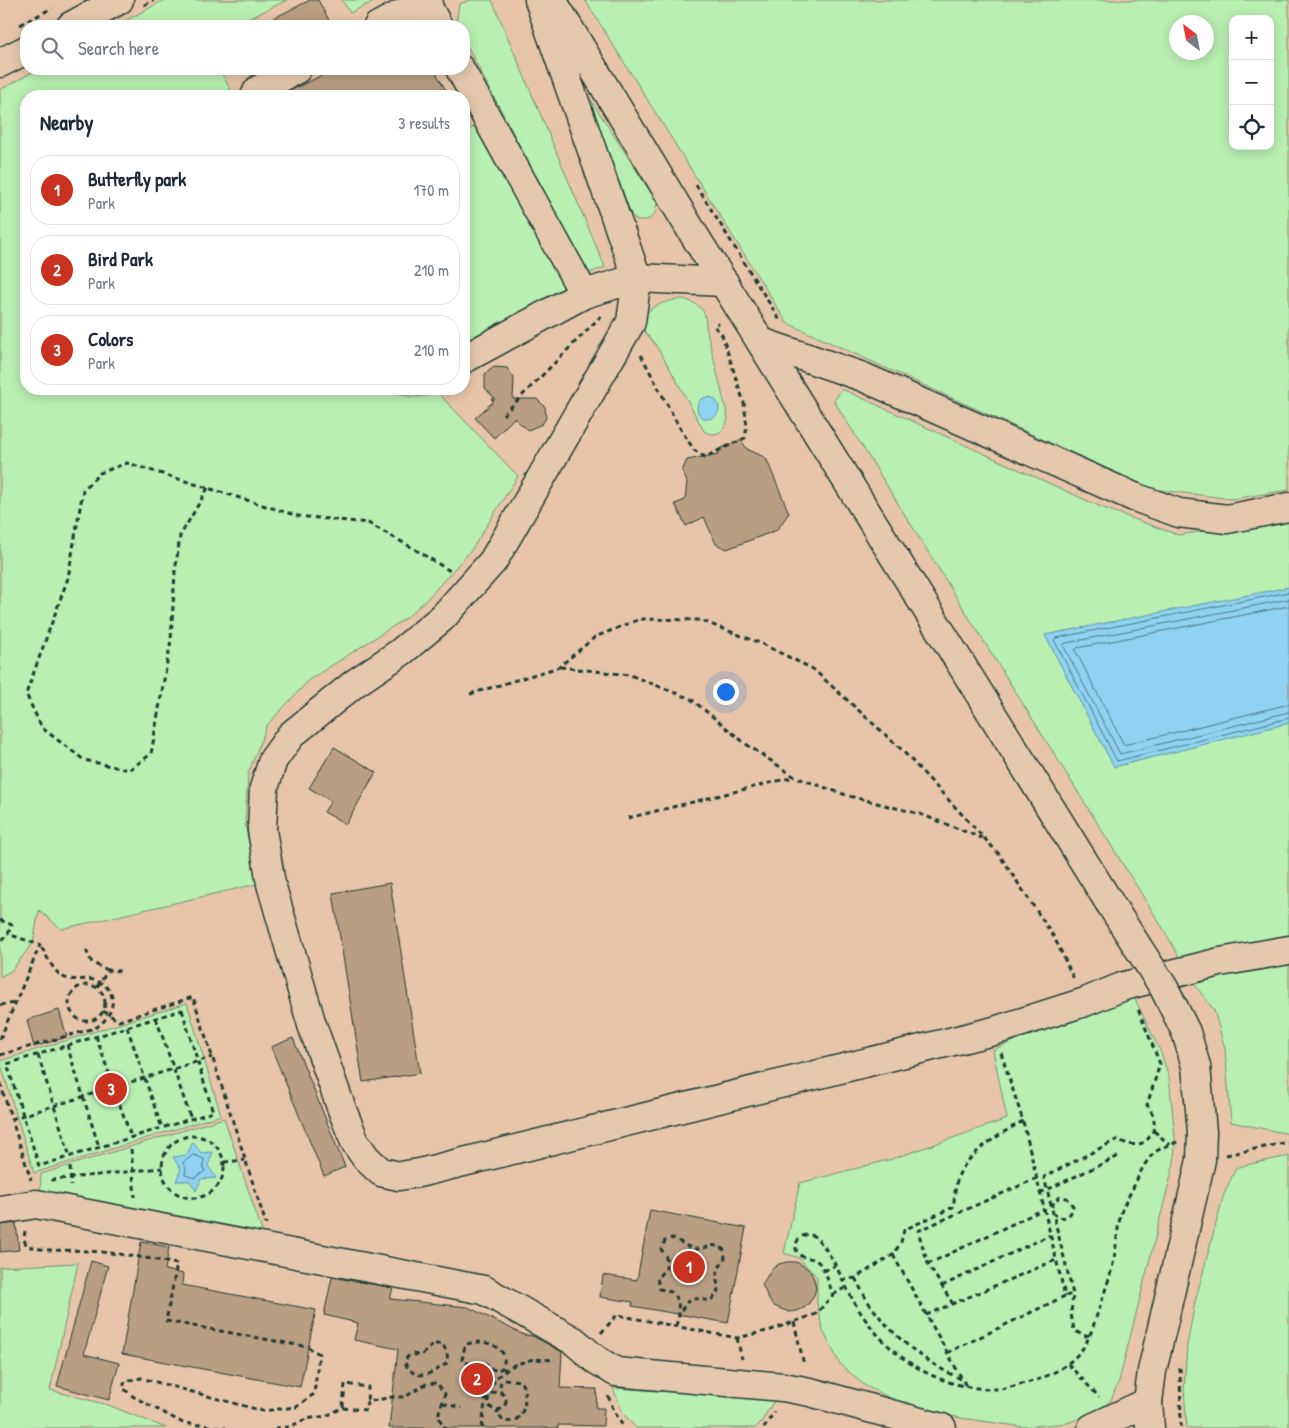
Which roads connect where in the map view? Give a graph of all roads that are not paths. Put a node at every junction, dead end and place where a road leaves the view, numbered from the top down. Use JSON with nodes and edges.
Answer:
{"nodes":[{"id":1,"x":119,"y":0,"type":"edge"},
{"id":2,"x":539,"y":0,"type":"edge"},
{"id":3,"x":552,"y":0,"type":"edge"},
{"id":4,"x":427,"y":1,"type":"edge"},
{"id":5,"x":65,"y":15,"type":"edge"},
{"id":6,"x":390,"y":20,"type":"edge"},
{"id":7,"x":435,"y":20,"type":"edge"},
{"id":8,"x":20,"y":40,"type":"edge"},
{"id":9,"x":0,"y":63,"type":"edge"},
{"id":10,"x":286,"y":75,"type":"edge"},
{"id":11,"x":462,"y":75,"type":"edge"},
{"id":12,"x":258,"y":90,"type":"edge"},
{"id":13,"x":466,"y":90,"type":"edge"},
{"id":14,"x":471,"y":107,"type":"edge"},
{"id":15,"x":624,"y":282,"type":"junction"},
{"id":16,"x":724,"y":282,"type":"junction"},
{"id":17,"x":584,"y":294,"type":"junction"},
{"id":18,"x":761,"y":342,"type":"junction"},
{"id":19,"x":470,"y":356,"type":"edge"},
{"id":20,"x":1289,"y":507,"type":"edge"},
{"id":21,"x":1289,"y":950,"type":"edge"},
{"id":22,"x":0,"y":1210,"type":"edge"},
{"id":23,"x":1149,"y":1415,"type":"edge"},
{"id":24,"x":942,"y":1428,"type":"edge"},
{"id":25,"x":1092,"y":1428,"type":"edge"}],
"edges":[{"from":1,"to":5,"type":"lane"},
{"from":2,"to":15,"type":"lane"},
{"from":3,"to":16,"type":"lane"},
{"from":4,"to":6,"type":"lane"},
{"from":4,"to":7,"type":"lane"},
{"from":8,"to":9,"type":"lane"},
{"from":10,"to":12,"type":"lane"},
{"from":11,"to":13,"type":"lane"},
{"from":14,"to":17,"type":"lane"},
{"from":15,"to":16,"type":"lane"},
{"from":15,"to":17,"type":"lane"},
{"from":15,"to":21,"type":"lane"},
{"from":16,"to":18,"type":"lane"},
{"from":17,"to":19,"type":"lane"},
{"from":18,"to":20,"type":"lane"},
{"from":18,"to":23,"type":"lane","bridge":true},
{"from":22,"to":24,"type":"lane"},
{"from":23,"to":25,"type":"lane"}]}
